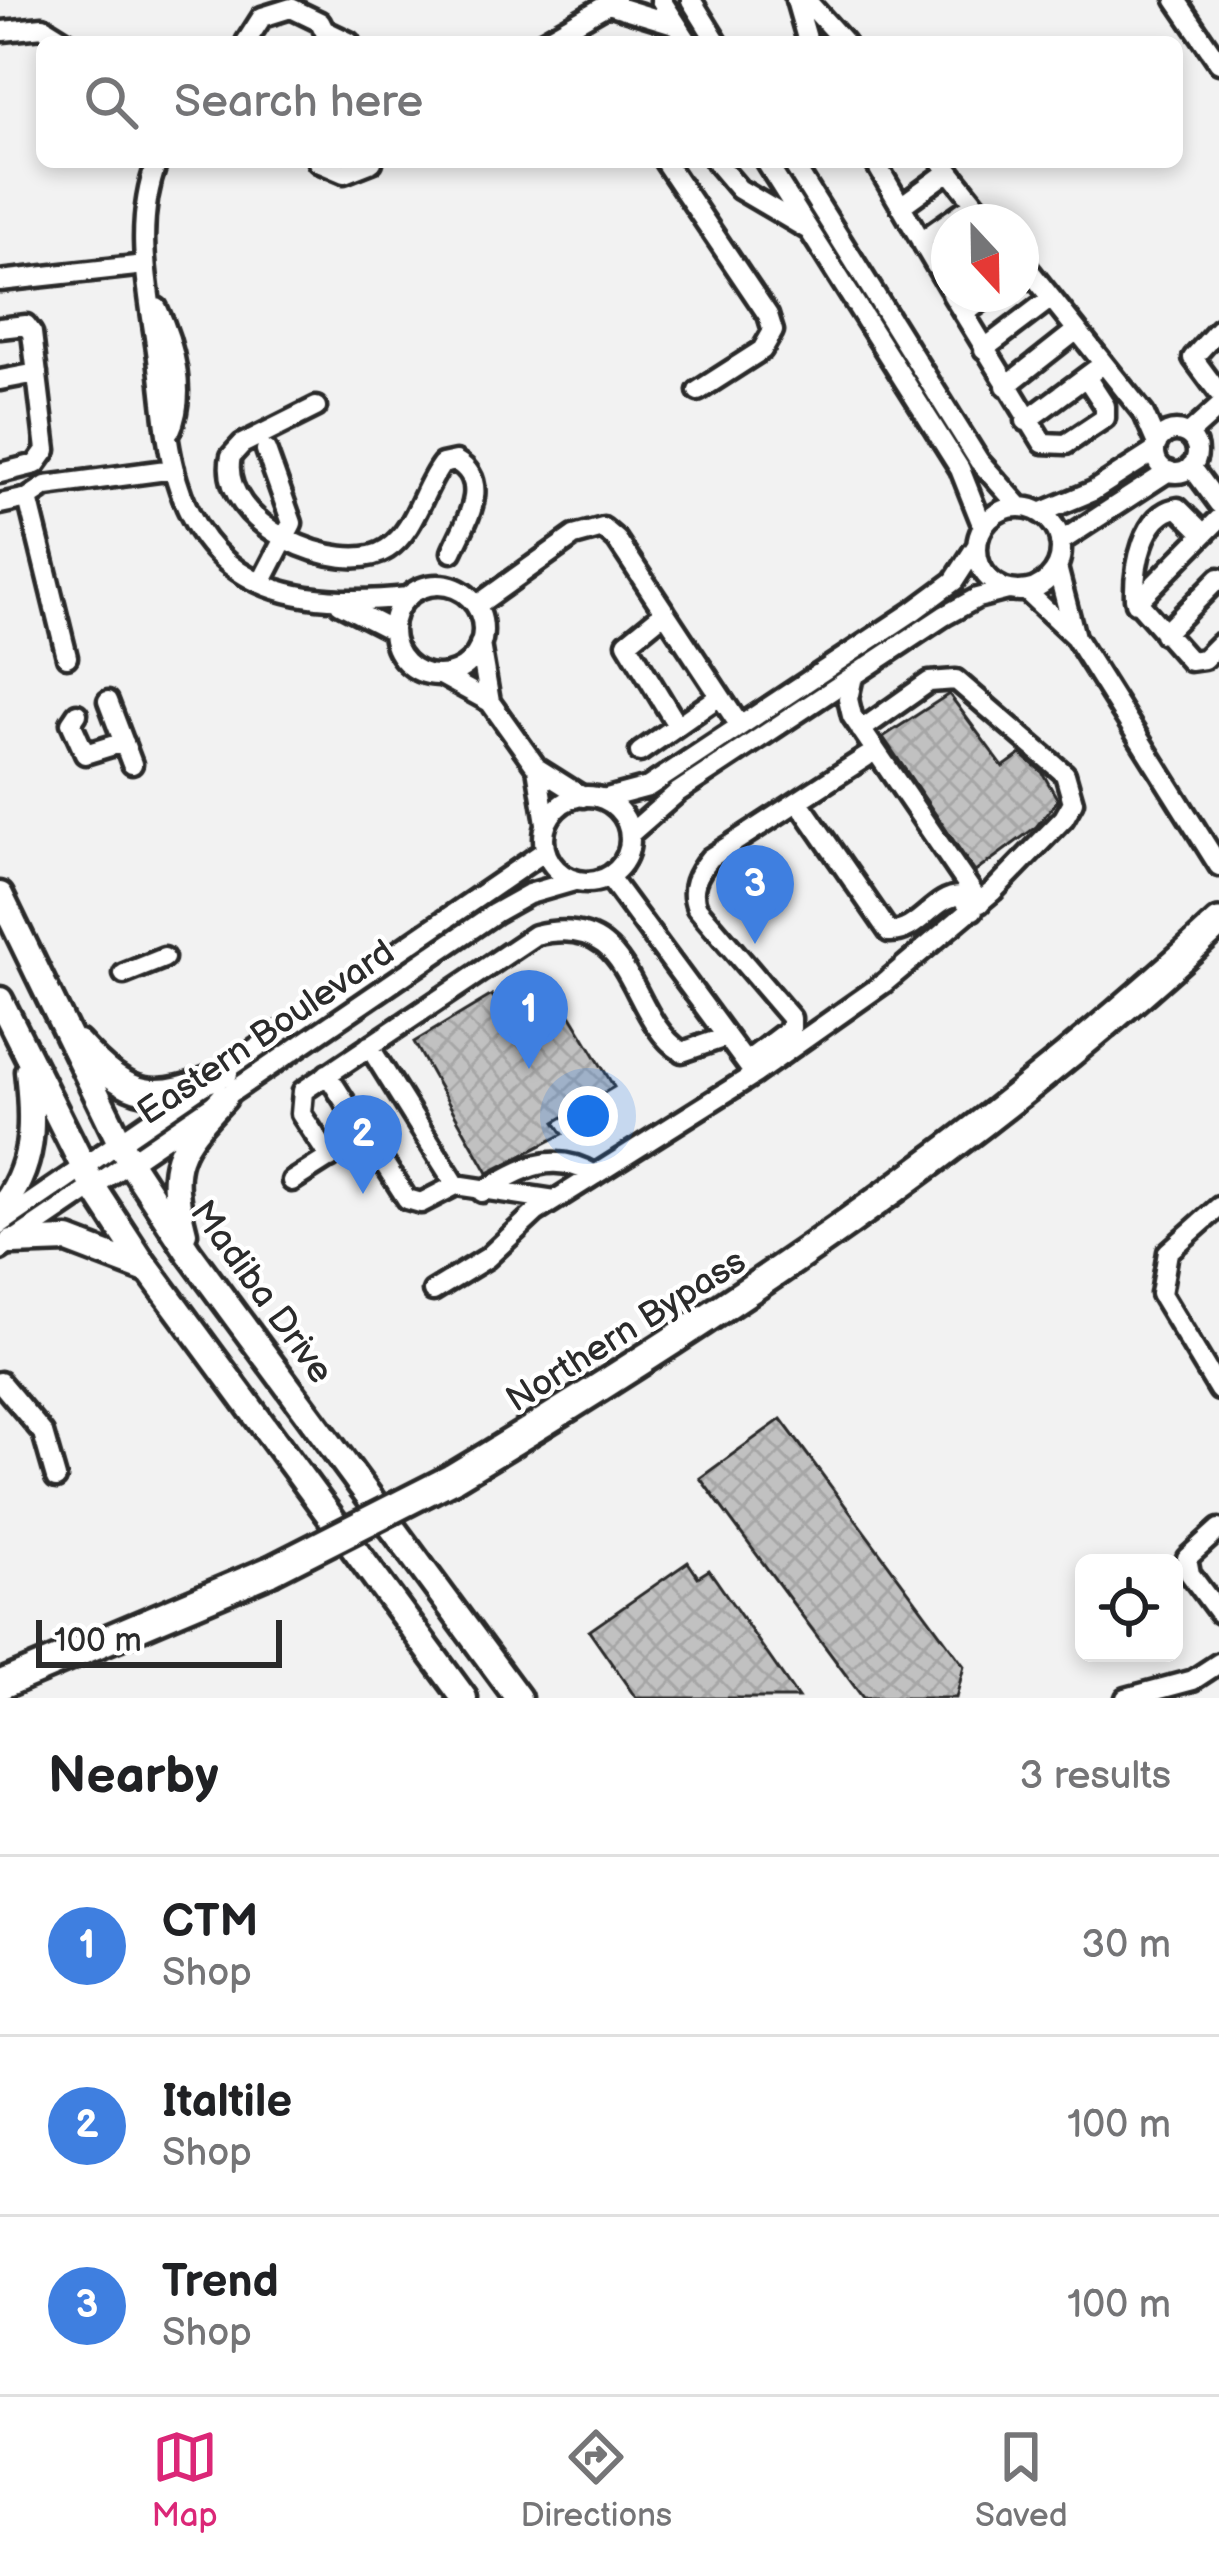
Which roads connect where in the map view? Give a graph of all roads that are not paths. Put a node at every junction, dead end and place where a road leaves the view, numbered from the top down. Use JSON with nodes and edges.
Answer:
{"nodes":[{"id":1,"x":662,"y":0,"type":"edge"},
{"id":2,"x":691,"y":0,"type":"edge"},
{"id":3,"x":796,"y":0,"type":"edge"},
{"id":4,"x":806,"y":0,"type":"edge"},
{"id":5,"x":1176,"y":0,"type":"edge"},
{"id":6,"x":611,"y":1,"type":"edge"},
{"id":7,"x":273,"y":5,"type":"edge"},
{"id":8,"x":300,"y":5,"type":"edge"},
{"id":9,"x":3,"y":31,"type":"dead end"},
{"id":10,"x":682,"y":33,"type":"edge"},
{"id":11,"x":58,"y":36,"type":"edge"},
{"id":12,"x":248,"y":36,"type":"edge"},
{"id":13,"x":328,"y":36,"type":"edge"},
{"id":14,"x":552,"y":36,"type":"edge"},
{"id":15,"x":713,"y":36,"type":"edge"},
{"id":16,"x":806,"y":36,"type":"edge"},
{"id":17,"x":839,"y":36,"type":"edge"},
{"id":18,"x":1219,"y":63,"type":"edge"},
{"id":19,"x":155,"y":168,"type":"edge"},
{"id":20,"x":668,"y":168,"type":"edge"},
{"id":21,"x":721,"y":168,"type":"edge"},
{"id":22,"x":770,"y":168,"type":"edge"},
{"id":23,"x":796,"y":168,"type":"edge"},
{"id":24,"x":885,"y":168,"type":"edge"},
{"id":25,"x":944,"y":168,"type":"edge"},
{"id":26,"x":948,"y":168,"type":"edge"},
{"id":27,"x":975,"y":203,"type":"joint"},
{"id":28,"x":901,"y":206,"type":"junction"},
{"id":29,"x":811,"y":232,"type":"junction"},
{"id":30,"x":921,"y":241,"type":"junction"},
{"id":31,"x":931,"y":257,"type":"edge"},
{"id":32,"x":146,"y":265,"type":"junction"},
{"id":33,"x":0,"y":281,"type":"edge"},
{"id":34,"x":1039,"y":284,"type":"edge"},
{"id":35,"x":1051,"y":298,"type":"junction"},
{"id":36,"x":967,"y":312,"type":"edge"},
{"id":37,"x":964,"y":314,"type":"joint"},
{"id":38,"x":0,"y":328,"type":"edge"},
{"id":39,"x":1219,"y":329,"type":"edge"},
{"id":40,"x":1077,"y":330,"type":"junction"},
{"id":41,"x":984,"y":349,"type":"junction"},
{"id":42,"x":1104,"y":363,"type":"junction"},
{"id":43,"x":1212,"y":370,"type":"edge"},
{"id":44,"x":37,"y":373,"type":"junction"},
{"id":45,"x":1085,"y":377,"type":"junction"},
{"id":46,"x":0,"y":380,"type":"edge"},
{"id":47,"x":1006,"y":386,"type":"junction"},
{"id":48,"x":698,"y":391,"type":"dead end"},
{"id":49,"x":1219,"y":393,"type":"edge"},
{"id":50,"x":316,"y":407,"type":"dead end"},
{"id":51,"x":1219,"y":407,"type":"edge"},
{"id":52,"x":1026,"y":421,"type":"junction"},
{"id":53,"x":1168,"y":440,"type":"junction"},
{"id":54,"x":266,"y":450,"type":"dead end"},
{"id":55,"x":1190,"y":466,"type":"junction"},
{"id":56,"x":174,"y":469,"type":"junction"},
{"id":57,"x":1169,"y":471,"type":"junction"},
{"id":58,"x":0,"y":473,"type":"edge"},
{"id":59,"x":28,"y":498,"type":"junction"},
{"id":60,"x":0,"y":504,"type":"edge"},
{"id":61,"x":1219,"y":504,"type":"edge"},
{"id":62,"x":1019,"y":507,"type":"junction"},
{"id":63,"x":1040,"y":513,"type":"junction"},
{"id":64,"x":1219,"y":519,"type":"edge"},
{"id":65,"x":983,"y":527,"type":"junction"},
{"id":66,"x":1204,"y":533,"type":"junction"},
{"id":67,"x":285,"y":540,"type":"junction"},
{"id":68,"x":1060,"y":542,"type":"junction"},
{"id":69,"x":976,"y":547,"type":"junction"},
{"id":70,"x":452,"y":552,"type":"dead end"},
{"id":71,"x":1057,"y":567,"type":"junction"},
{"id":72,"x":1219,"y":578,"type":"edge"},
{"id":73,"x":261,"y":584,"type":"junction"},
{"id":74,"x":1017,"y":590,"type":"junction"},
{"id":75,"x":408,"y":597,"type":"junction"},
{"id":76,"x":1136,"y":603,"type":"junction"},
{"id":77,"x":340,"y":604,"type":"junction"},
{"id":78,"x":476,"y":606,"type":"junction"},
{"id":79,"x":664,"y":612,"type":"junction"},
{"id":80,"x":393,"y":631,"type":"junction"},
{"id":81,"x":1164,"y":634,"type":"junction"},
{"id":82,"x":1075,"y":637,"type":"junction"},
{"id":83,"x":480,"y":644,"type":"junction"},
{"id":84,"x":1219,"y":644,"type":"edge"},
{"id":85,"x":67,"y":657,"type":"dead end"},
{"id":86,"x":441,"y":675,"type":"junction"},
{"id":87,"x":853,"y":676,"type":"junction"},
{"id":88,"x":720,"y":696,"type":"junction"},
{"id":89,"x":108,"y":701,"type":"dead end"},
{"id":90,"x":490,"y":701,"type":"junction"},
{"id":91,"x":77,"y":714,"type":"dead end"},
{"id":92,"x":677,"y":725,"type":"junction"},
{"id":93,"x":740,"y":725,"type":"junction"},
{"id":94,"x":861,"y":730,"type":"junction"},
{"id":95,"x":124,"y":742,"type":"junction"},
{"id":96,"x":640,"y":752,"type":"dead end"},
{"id":97,"x":866,"y":757,"type":"dead end"},
{"id":98,"x":132,"y":764,"type":"dead end"},
{"id":99,"x":537,"y":768,"type":"junction"},
{"id":100,"x":593,"y":798,"type":"junction"},
{"id":101,"x":798,"y":801,"type":"junction"},
{"id":102,"x":546,"y":824,"type":"junction"},
{"id":103,"x":630,"y":834,"type":"junction"},
{"id":104,"x":545,"y":851,"type":"junction"},
{"id":105,"x":1219,"y":866,"type":"edge"},
{"id":106,"x":609,"y":877,"type":"junction"},
{"id":107,"x":574,"y":881,"type":"junction"},
{"id":108,"x":0,"y":896,"type":"edge"},
{"id":109,"x":976,"y":906,"type":"junction"},
{"id":110,"x":1219,"y":923,"type":"edge"},
{"id":111,"x":164,"y":958,"type":"dead end"},
{"id":112,"x":124,"y":974,"type":"dead end"},
{"id":113,"x":0,"y":1000,"type":"edge"},
{"id":114,"x":54,"y":1014,"type":"junction"},
{"id":115,"x":726,"y":1037,"type":"junction"},
{"id":116,"x":369,"y":1046,"type":"junction"},
{"id":117,"x":26,"y":1056,"type":"junction"},
{"id":118,"x":750,"y":1068,"type":"junction"},
{"id":119,"x":327,"y":1074,"type":"junction"},
{"id":120,"x":224,"y":1086,"type":"junction"},
{"id":121,"x":366,"y":1134,"type":"junction"},
{"id":122,"x":124,"y":1153,"type":"junction"},
{"id":123,"x":330,"y":1158,"type":"junction"},
{"id":124,"x":595,"y":1175,"type":"junction"},
{"id":125,"x":88,"y":1178,"type":"junction"},
{"id":126,"x":292,"y":1180,"type":"dead end"},
{"id":127,"x":456,"y":1185,"type":"junction"},
{"id":128,"x":482,"y":1192,"type":"junction"},
{"id":129,"x":555,"y":1200,"type":"junction"},
{"id":130,"x":1219,"y":1207,"type":"edge"},
{"id":131,"x":0,"y":1210,"type":"edge"},
{"id":132,"x":4,"y":1239,"type":"edge"},
{"id":133,"x":188,"y":1253,"type":"junction"},
{"id":134,"x":149,"y":1271,"type":"junction"},
{"id":135,"x":433,"y":1291,"type":"dead end"},
{"id":136,"x":0,"y":1382,"type":"edge"},
{"id":137,"x":1219,"y":1390,"type":"edge"},
{"id":138,"x":56,"y":1478,"type":"dead end"},
{"id":139,"x":1219,"y":1529,"type":"edge"},
{"id":140,"x":1219,"y":1612,"type":"edge"},
{"id":141,"x":1219,"y":1663,"type":"edge"},
{"id":142,"x":0,"y":1684,"type":"edge"},
{"id":143,"x":464,"y":1698,"type":"edge"},
{"id":144,"x":518,"y":1698,"type":"edge"},
{"id":145,"x":1126,"y":1698,"type":"edge"}],
"edges":[{"from":1,"to":10,"type":"street"},
{"from":2,"to":15,"type":"street"},
{"from":3,"to":16,"type":"street"},
{"from":4,"to":17,"type":"street"},
{"from":5,"to":18,"type":"street"},
{"from":6,"to":10,"type":"street"},
{"from":6,"to":14,"type":"street"},
{"from":7,"to":8,"type":"street"},
{"from":7,"to":12,"type":"street"},
{"from":8,"to":13,"type":"street"},
{"from":9,"to":11,"type":"street"},
{"from":19,"to":32,"type":"street"},
{"from":20,"to":48,"type":"street"},
{"from":21,"to":29,"type":"street"},
{"from":22,"to":29,"type":"street"},
{"from":23,"to":62,"type":"street"},
{"from":24,"to":28,"type":"street"},
{"from":25,"to":28,"type":"street"},
{"from":26,"to":27,"type":"street"},
{"from":27,"to":30,"type":"street"},
{"from":28,"to":30,"type":"street"},
{"from":29,"to":65,"type":"street"},
{"from":30,"to":31,"type":"street"},
{"from":32,"to":33,"type":"street"},
{"from":32,"to":56,"type":"street"},
{"from":34,"to":35,"type":"street"},
{"from":35,"to":40,"type":"street"},
{"from":35,"to":41,"type":"street"},
{"from":36,"to":37,"type":"street"},
{"from":37,"to":41,"type":"street"},
{"from":38,"to":44,"type":"street"},
{"from":39,"to":43,"type":"street"},
{"from":40,"to":42,"type":"street"},
{"from":40,"to":47,"type":"street"},
{"from":41,"to":47,"type":"street"},
{"from":42,"to":45,"type":"street"},
{"from":42,"to":53,"type":"street"},
{"from":43,"to":49,"type":"street"},
{"from":44,"to":46,"type":"street"},
{"from":44,"to":58,"type":"street"},
{"from":45,"to":52,"type":"street"},
{"from":45,"to":52,"type":"street"},
{"from":47,"to":52,"type":"street"},
{"from":50,"to":67,"type":"street"},
{"from":51,"to":53,"type":"street"},
{"from":53,"to":55,"type":"street"},
{"from":53,"to":57,"type":"street"},
{"from":53,"to":63,"type":"street"},
{"from":54,"to":67,"type":"street"},
{"from":55,"to":57,"type":"street"},
{"from":55,"to":61,"type":"street"},
{"from":56,"to":59,"type":"street"},
{"from":56,"to":73,"type":"street"},
{"from":57,"to":68,"type":"street"},
{"from":59,"to":60,"type":"street"},
{"from":59,"to":85,"type":"street"},
{"from":62,"to":63,"type":"street"},
{"from":62,"to":65,"type":"street"},
{"from":63,"to":68,"type":"street"},
{"from":64,"to":66,"type":"street"},
{"from":65,"to":69,"type":"street"},
{"from":66,"to":76,"type":"street"},
{"from":66,"to":76,"type":"street"},
{"from":67,"to":70,"type":"street"},
{"from":67,"to":73,"type":"street"},
{"from":68,"to":71,"type":"street"},
{"from":69,"to":74,"type":"street"},
{"from":69,"to":93,"type":"street"},
{"from":71,"to":74,"type":"street"},
{"from":71,"to":82,"type":"street"},
{"from":72,"to":81,"type":"street"},
{"from":73,"to":77,"type":"street"},
{"from":74,"to":82,"type":"street"},
{"from":74,"to":87,"type":"street"},
{"from":75,"to":77,"type":"street"},
{"from":75,"to":78,"type":"street"},
{"from":75,"to":80,"type":"street"},
{"from":76,"to":81,"type":"street"},
{"from":77,"to":80,"type":"street"},
{"from":78,"to":79,"type":"street"},
{"from":78,"to":83,"type":"street"},
{"from":79,"to":88,"type":"street"},
{"from":79,"to":92,"type":"street"},
{"from":80,"to":86,"type":"street"},
{"from":81,"to":84,"type":"street"},
{"from":82,"to":105,"type":"street"},
{"from":83,"to":86,"type":"street"},
{"from":83,"to":90,"type":"street"},
{"from":86,"to":90,"type":"street"},
{"from":87,"to":94,"type":"street"},
{"from":87,"to":103,"type":"street"},
{"from":88,"to":92,"type":"street"},
{"from":88,"to":93,"type":"street"},
{"from":89,"to":95,"type":"street"},
{"from":90,"to":99,"type":"street"},
{"from":91,"to":95,"type":"street"},
{"from":92,"to":96,"type":"street"},
{"from":93,"to":100,"type":"street"},
{"from":94,"to":109,"type":"street"},
{"from":94,"to":109,"type":"street"},
{"from":95,"to":98,"type":"street"},
{"from":97,"to":101,"type":"street"},
{"from":99,"to":100,"type":"street"},
{"from":99,"to":102,"type":"street"},
{"from":100,"to":102,"type":"street"},
{"from":100,"to":103,"type":"street"},
{"from":101,"to":109,"type":"street"},
{"from":101,"to":118,"type":"street"},
{"from":102,"to":104,"type":"street"},
{"from":103,"to":106,"type":"street"},
{"from":104,"to":107,"type":"street"},
{"from":104,"to":120,"type":"street","name":"Eastern Boulevard"},
{"from":106,"to":107,"type":"street","name":"Eastern Boulevard"},
{"from":106,"to":115,"type":"street"},
{"from":107,"to":120,"type":"street","name":"Eastern Boulevard"},
{"from":108,"to":114,"type":"main road","name":"Madiba Drive"},
{"from":109,"to":118,"type":"street"},
{"from":110,"to":142,"type":"highway","name":"Northern Bypass","bridge":true},
{"from":111,"to":112,"type":"street"},
{"from":113,"to":117,"type":"main road"},
{"from":114,"to":120,"type":"main road"},
{"from":114,"to":122,"type":"main road","name":"Madiba Drive"},
{"from":115,"to":116,"type":"street"},
{"from":115,"to":118,"type":"street"},
{"from":116,"to":119,"type":"street"},
{"from":116,"to":127,"type":"street"},
{"from":117,"to":125,"type":"main road"},
{"from":117,"to":131,"type":"main road"},
{"from":118,"to":124,"type":"street"},
{"from":119,"to":121,"type":"street"},
{"from":119,"to":123,"type":"street"},
{"from":120,"to":122,"type":"street","name":"Eastern Boulevard"},
{"from":120,"to":133,"type":"main road"},
{"from":121,"to":123,"type":"street"},
{"from":121,"to":127,"type":"street"},
{"from":122,"to":125,"type":"street","name":"Eastern Boulevard"},
{"from":122,"to":133,"type":"main road","name":"Madiba Drive"},
{"from":123,"to":126,"type":"street"},
{"from":124,"to":128,"type":"street"},
{"from":124,"to":129,"type":"street"},
{"from":125,"to":132,"type":"street","name":"Eastern Boulevard"},
{"from":125,"to":134,"type":"main road"},
{"from":127,"to":128,"type":"street"},
{"from":128,"to":129,"type":"street"},
{"from":129,"to":135,"type":"street"},
{"from":130,"to":137,"type":"street"},
{"from":132,"to":134,"type":"main road"},
{"from":133,"to":144,"type":"main road","name":"Madiba Drive"},
{"from":134,"to":143,"type":"main road"},
{"from":136,"to":138,"type":"street"},
{"from":139,"to":140,"type":"street"},
{"from":141,"to":145,"type":"street"}]}
